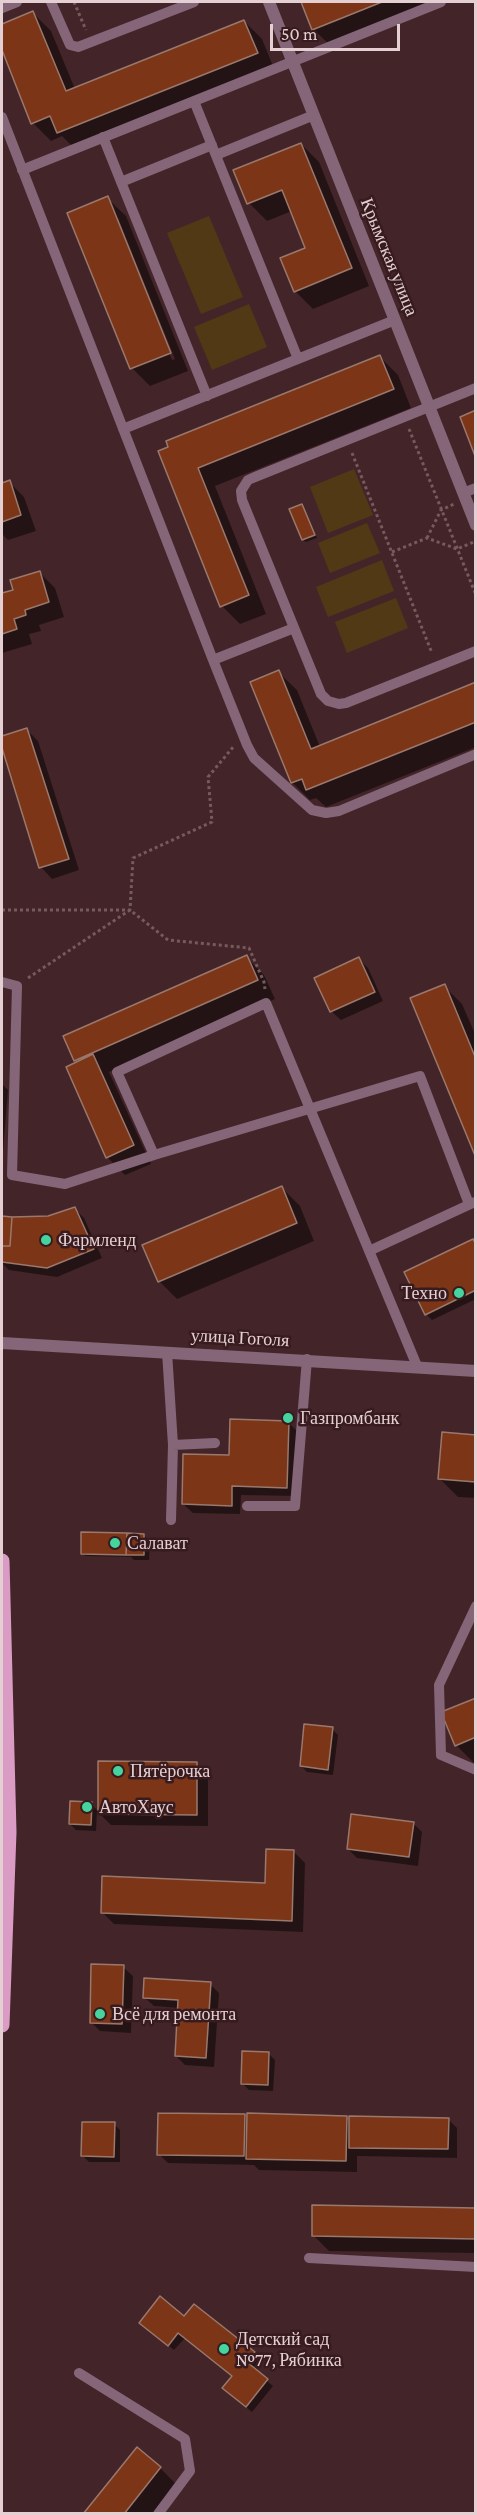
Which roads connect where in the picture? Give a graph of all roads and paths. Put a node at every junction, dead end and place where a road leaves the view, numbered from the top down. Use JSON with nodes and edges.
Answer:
{"nodes":[{"id":1,"x":17,"y":2,"type":"edge"},
{"id":2,"x":51,"y":2,"type":"edge"},
{"id":3,"x":74,"y":2,"type":"edge"},
{"id":4,"x":194,"y":2,"type":"edge"},
{"id":5,"x":268,"y":2,"type":"edge"},
{"id":6,"x":441,"y":2,"type":"edge"},
{"id":7,"x":2,"y":8,"type":"edge"},
{"id":8,"x":91,"y":43,"type":"junction"},
{"id":9,"x":292,"y":62,"type":"junction"},
{"id":10,"x":194,"y":101,"type":"junction"},
{"id":11,"x":314,"y":115,"type":"junction"},
{"id":12,"x":2,"y":117,"type":"edge"},
{"id":13,"x":103,"y":137,"type":"junction"},
{"id":14,"x":214,"y":150,"type":"junction"},
{"id":15,"x":22,"y":170,"type":"junction"},
{"id":16,"x":121,"y":182,"type":"junction"},
{"id":17,"x":394,"y":320,"type":"junction"},
{"id":18,"x":298,"y":359,"type":"junction"},
{"id":19,"x":476,"y":388,"type":"edge"},
{"id":20,"x":207,"y":396,"type":"junction"},
{"id":21,"x":429,"y":406,"type":"junction"},
{"id":22,"x":404,"y":417,"type":"junction"},
{"id":23,"x":123,"y":429,"type":"junction"},
{"id":24,"x":346,"y":440,"type":"junction"},
{"id":25,"x":476,"y":488,"type":"edge"},
{"id":26,"x":464,"y":496,"type":"junction"},
{"id":27,"x":441,"y":510,"type":"junction"},
{"id":28,"x":476,"y":525,"type":"edge"},
{"id":29,"x":427,"y":538,"type":"junction"},
{"id":30,"x":476,"y":541,"type":"edge"},
{"id":31,"x":457,"y":549,"type":"junction"},
{"id":32,"x":392,"y":552,"type":"junction"},
{"id":33,"x":476,"y":595,"type":"edge"},
{"id":34,"x":294,"y":628,"type":"junction"},
{"id":35,"x":476,"y":651,"type":"edge"},
{"id":36,"x":213,"y":660,"type":"junction"},
{"id":37,"x":438,"y":666,"type":"junction"},
{"id":38,"x":243,"y":735,"type":"junction"},
{"id":39,"x":476,"y":754,"type":"edge"},
{"id":40,"x":2,"y":910,"type":"edge"},
{"id":41,"x":130,"y":910,"type":"junction"},
{"id":42,"x":2,"y":982,"type":"edge"},
{"id":43,"x":17,"y":986,"type":"junction"},
{"id":44,"x":266,"y":1003,"type":"junction"},
{"id":45,"x":311,"y":1110,"type":"junction"},
{"id":46,"x":154,"y":1155,"type":"junction"},
{"id":47,"x":472,"y":1203,"type":"edge"},
{"id":48,"x":369,"y":1251,"type":"junction"},
{"id":49,"x":2,"y":1343,"type":"edge"},
{"id":50,"x":167,"y":1352,"type":"junction"},
{"id":51,"x":307,"y":1359,"type":"junction"},
{"id":52,"x":417,"y":1366,"type":"junction"},
{"id":53,"x":476,"y":1371,"type":"edge"},
{"id":54,"x":215,"y":1443,"type":"dead end"},
{"id":55,"x":173,"y":1444,"type":"junction"},
{"id":56,"x":246,"y":1506,"type":"dead end"},
{"id":57,"x":171,"y":1520,"type":"dead end"},
{"id":58,"x":2,"y":1561,"type":"edge"},
{"id":59,"x":476,"y":1606,"type":"edge"},
{"id":60,"x":3,"y":1637,"type":"edge"},
{"id":61,"x":476,"y":1770,"type":"edge"},
{"id":62,"x":3,"y":1974,"type":"edge"},
{"id":63,"x":2,"y":2025,"type":"edge"},
{"id":64,"x":309,"y":2258,"type":"dead end"},
{"id":65,"x":476,"y":2267,"type":"edge"},
{"id":66,"x":79,"y":2373,"type":"dead end"},
{"id":67,"x":158,"y":2514,"type":"edge"}],
"edges":[{"from":1,"to":7,"type":"lane"},
{"from":2,"to":8,"type":"lane"},
{"from":3,"to":8,"type":"path"},
{"from":4,"to":8,"type":"lane"},
{"from":5,"to":9,"type":"street","name":"Крымская улица"},
{"from":6,"to":9,"type":"lane"},
{"from":9,"to":10,"type":"lane"},
{"from":9,"to":11,"type":"street","name":"Крымская улица"},
{"from":10,"to":13,"type":"lane"},
{"from":10,"to":14,"type":"lane"},
{"from":11,"to":14,"type":"lane"},
{"from":11,"to":17,"type":"street","name":"Крымская улица"},
{"from":12,"to":15,"type":"lane"},
{"from":13,"to":15,"type":"lane"},
{"from":13,"to":16,"type":"lane"},
{"from":14,"to":16,"type":"lane"},
{"from":14,"to":18,"type":"lane"},
{"from":15,"to":23,"type":"lane"},
{"from":16,"to":20,"type":"lane"},
{"from":17,"to":18,"type":"lane"},
{"from":17,"to":21,"type":"street","name":"Крымская улица"},
{"from":18,"to":20,"type":"lane"},
{"from":19,"to":21,"type":"lane"},
{"from":20,"to":23,"type":"lane"},
{"from":21,"to":22,"type":"lane"},
{"from":21,"to":26,"type":"street","name":"Крымская улица"},
{"from":22,"to":24,"type":"lane"},
{"from":22,"to":27,"type":"path"},
{"from":23,"to":36,"type":"lane"},
{"from":24,"to":32,"type":"path"},
{"from":24,"to":34,"type":"lane"},
{"from":25,"to":26,"type":"lane"},
{"from":26,"to":27,"type":"path"},
{"from":26,"to":28,"type":"street","name":"Крымская улица"},
{"from":27,"to":29,"type":"path"},
{"from":27,"to":31,"type":"path"},
{"from":29,"to":31,"type":"path"},
{"from":29,"to":32,"type":"path"},
{"from":30,"to":31,"type":"path"},
{"from":31,"to":33,"type":"path"},
{"from":32,"to":37,"type":"path"},
{"from":34,"to":36,"type":"lane"},
{"from":34,"to":37,"type":"lane"},
{"from":35,"to":37,"type":"lane"},
{"from":36,"to":38,"type":"lane"},
{"from":38,"to":39,"type":"lane"},
{"from":38,"to":41,"type":"path"},
{"from":40,"to":41,"type":"path"},
{"from":41,"to":43,"type":"path"},
{"from":41,"to":44,"type":"path"},
{"from":42,"to":43,"type":"lane"},
{"from":43,"to":46,"type":"lane"},
{"from":44,"to":45,"type":"lane"},
{"from":44,"to":46,"type":"lane"},
{"from":45,"to":46,"type":"lane"},
{"from":45,"to":47,"type":"lane"},
{"from":45,"to":48,"type":"lane"},
{"from":47,"to":48,"type":"lane"},
{"from":48,"to":52,"type":"lane"},
{"from":49,"to":50,"type":"street","name":"улица Гоголя"},
{"from":50,"to":51,"type":"street","name":"улица Гоголя"},
{"from":50,"to":55,"type":"lane"},
{"from":51,"to":52,"type":"street","name":"улица Гоголя"},
{"from":51,"to":56,"type":"lane"},
{"from":52,"to":53,"type":"street","name":"улица Гоголя"},
{"from":54,"to":55,"type":"lane"},
{"from":55,"to":57,"type":"lane"},
{"from":58,"to":60,"type":"main road"},
{"from":59,"to":61,"type":"lane"},
{"from":60,"to":62,"type":"main road"},
{"from":62,"to":63,"type":"main road"},
{"from":64,"to":65,"type":"lane"},
{"from":66,"to":67,"type":"lane"}]}
